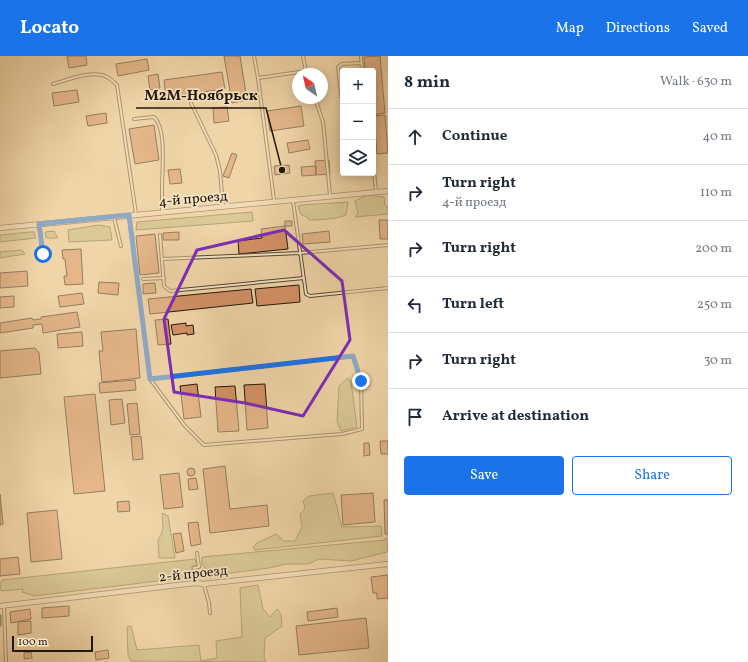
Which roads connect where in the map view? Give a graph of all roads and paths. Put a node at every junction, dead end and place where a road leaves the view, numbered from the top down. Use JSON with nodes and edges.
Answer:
{"nodes":[{"id":1,"x":254,"y":56,"type":"edge"},
{"id":2,"x":303,"y":56,"type":"edge"},
{"id":3,"x":361,"y":56,"type":"edge"},
{"id":4,"x":361,"y":63,"type":"junction"},
{"id":5,"x":306,"y":68,"type":"edge"},
{"id":6,"x":362,"y":68,"type":"edge"},
{"id":7,"x":292,"y":75,"type":"edge"},
{"id":8,"x":258,"y":78,"type":"junction"},
{"id":9,"x":53,"y":84,"type":"dead end"},
{"id":10,"x":191,"y":103,"type":"dead end"},
{"id":11,"x":317,"y":104,"type":"edge"},
{"id":12,"x":342,"y":104,"type":"edge"},
{"id":13,"x":134,"y":119,"type":"dead end"},
{"id":14,"x":374,"y":176,"type":"edge"},
{"id":15,"x":388,"y":191,"type":"edge"},
{"id":16,"x":376,"y":192,"type":"junction"},
{"id":17,"x":330,"y":196,"type":"junction"},
{"id":18,"x":293,"y":200,"type":"junction"},
{"id":19,"x":274,"y":202,"type":"junction"},
{"id":20,"x":223,"y":206,"type":"junction"},
{"id":21,"x":162,"y":212,"type":"junction"},
{"id":22,"x":136,"y":214,"type":"junction"},
{"id":23,"x":129,"y":215,"type":"junction"},
{"id":24,"x":114,"y":217,"type":"junction"},
{"id":25,"x":39,"y":224,"type":"junction"},
{"id":26,"x":0,"y":228,"type":"edge"},
{"id":27,"x":160,"y":235,"type":"dead end"},
{"id":28,"x":388,"y":245,"type":"edge"},
{"id":29,"x":121,"y":246,"type":"dead end"},
{"id":30,"x":300,"y":253,"type":"junction"},
{"id":31,"x":43,"y":254,"type":"dead end"},
{"id":32,"x":162,"y":259,"type":"junction"},
{"id":33,"x":164,"y":278,"type":"junction"},
{"id":34,"x":304,"y":278,"type":"junction"},
{"id":35,"x":143,"y":279,"type":"dead end"},
{"id":36,"x":388,"y":288,"type":"edge"},
{"id":37,"x":150,"y":379,"type":"junction"},
{"id":38,"x":197,"y":553,"type":"dead end"},
{"id":39,"x":388,"y":564,"type":"edge"},
{"id":40,"x":195,"y":584,"type":"junction"},
{"id":41,"x":204,"y":584,"type":"junction"},
{"id":42,"x":2,"y":606,"type":"edge"},
{"id":43,"x":210,"y":613,"type":"dead end"},
{"id":44,"x":6,"y":662,"type":"edge"}],
"edges":[{"from":1,"to":8,"type":"lane"},
{"from":2,"to":5,"type":"lane"},
{"from":3,"to":4,"type":"lane"},
{"from":4,"to":6,"type":"lane"},
{"from":4,"to":12,"type":"lane"},
{"from":7,"to":8,"type":"lane"},
{"from":8,"to":19,"type":"lane"},
{"from":9,"to":22,"type":"lane"},
{"from":10,"to":20,"type":"lane"},
{"from":11,"to":17,"type":"lane"},
{"from":13,"to":21,"type":"lane"},
{"from":14,"to":16,"type":"lane"},
{"from":15,"to":16,"type":"street","name":"4-й проезд"},
{"from":16,"to":17,"type":"street","name":"4-й проезд"},
{"from":17,"to":18,"type":"street","name":"4-й проезд"},
{"from":18,"to":19,"type":"street","name":"4-й проезд"},
{"from":18,"to":30,"type":"lane"},
{"from":19,"to":20,"type":"street","name":"4-й проезд"},
{"from":20,"to":21,"type":"street","name":"4-й проезд"},
{"from":21,"to":22,"type":"street","name":"4-й проезд"},
{"from":22,"to":23,"type":"street","name":"4-й проезд"},
{"from":23,"to":24,"type":"street","name":"4-й проезд"},
{"from":23,"to":37,"type":"lane"},
{"from":24,"to":25,"type":"street","name":"4-й проезд"},
{"from":24,"to":29,"type":"lane"},
{"from":25,"to":26,"type":"street","name":"4-й проезд"},
{"from":25,"to":31,"type":"lane"},
{"from":27,"to":32,"type":"lane"},
{"from":28,"to":30,"type":"lane"},
{"from":30,"to":32,"type":"lane"},
{"from":30,"to":34,"type":"lane"},
{"from":32,"to":33,"type":"lane"},
{"from":33,"to":34,"type":"lane"},
{"from":33,"to":35,"type":"lane"},
{"from":34,"to":36,"type":"lane"},
{"from":37,"to":37,"type":"lane"},
{"from":38,"to":40,"type":"lane"},
{"from":39,"to":41,"type":"street","name":"2-й проезд"},
{"from":40,"to":41,"type":"street","name":"2-й проезд"},
{"from":40,"to":42,"type":"street","name":"2-й проезд"},
{"from":41,"to":43,"type":"lane"},
{"from":42,"to":44,"type":"lane"}]}
